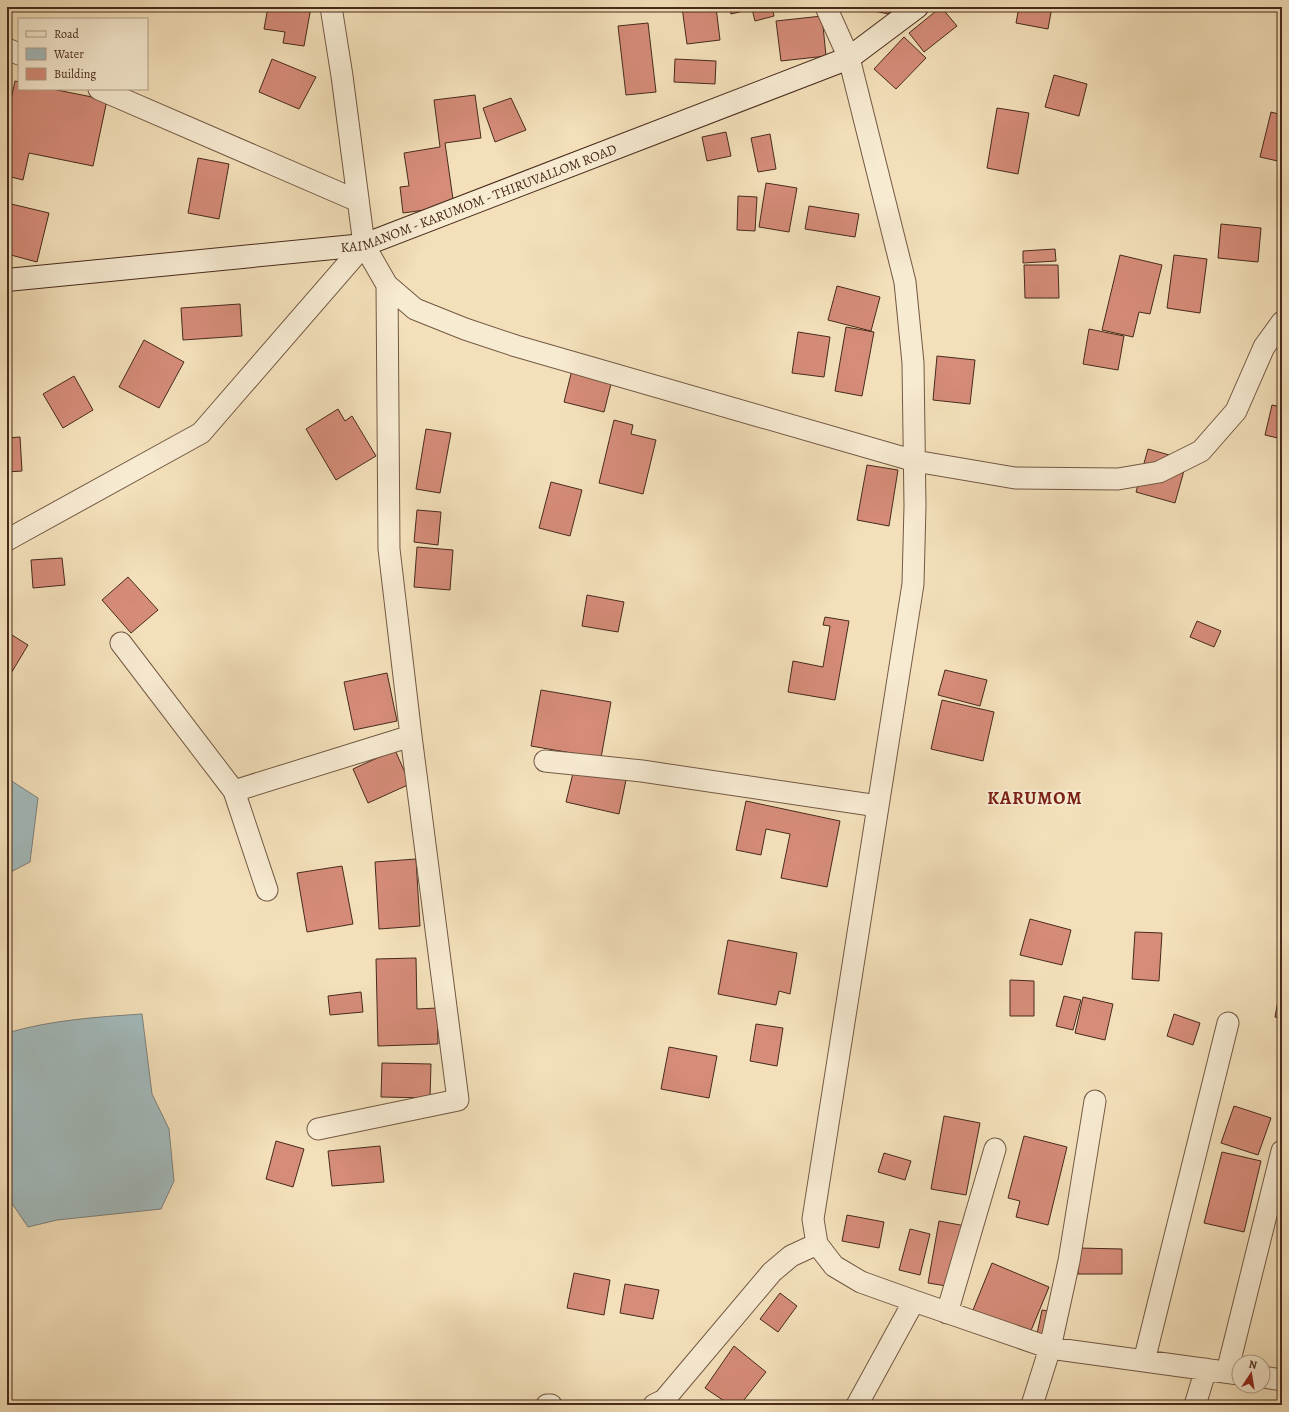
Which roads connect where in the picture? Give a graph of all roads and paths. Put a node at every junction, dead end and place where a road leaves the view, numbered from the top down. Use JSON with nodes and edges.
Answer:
{"nodes":[{"id":1,"x":331,"y":7,"type":"edge"},
{"id":2,"x":826,"y":7,"type":"edge"},
{"id":3,"x":917,"y":7,"type":"edge"},
{"id":4,"x":7,"y":49,"type":"edge"},
{"id":5,"x":18,"y":54,"type":"edge"},
{"id":6,"x":849,"y":58,"type":"junction"},
{"id":7,"x":101,"y":90,"type":"edge"},
{"id":8,"x":358,"y":201,"type":"junction"},
{"id":9,"x":364,"y":245,"type":"junction"},
{"id":10,"x":7,"y":280,"type":"edge"},
{"id":11,"x":386,"y":285,"type":"junction"},
{"id":12,"x":1282,"y":322,"type":"edge"},
{"id":13,"x":915,"y":461,"type":"junction"},
{"id":14,"x":7,"y":540,"type":"edge"},
{"id":15,"x":121,"y":643,"type":"dead end"},
{"id":16,"x":411,"y":736,"type":"junction"},
{"id":17,"x":545,"y":761,"type":"dead end"},
{"id":18,"x":234,"y":791,"type":"junction"},
{"id":19,"x":878,"y":806,"type":"junction"},
{"id":20,"x":267,"y":890,"type":"dead end"},
{"id":21,"x":1228,"y":1022,"type":"dead end"},
{"id":22,"x":1095,"y":1101,"type":"dead end"},
{"id":23,"x":318,"y":1129,"type":"dead end"},
{"id":24,"x":994,"y":1149,"type":"dead end"},
{"id":25,"x":1282,"y":1151,"type":"edge"},
{"id":26,"x":817,"y":1244,"type":"junction"},
{"id":27,"x":914,"y":1301,"type":"junction"},
{"id":28,"x":948,"y":1313,"type":"junction"},
{"id":29,"x":1050,"y":1348,"type":"junction"},
{"id":30,"x":1237,"y":1354,"type":"edge"},
{"id":31,"x":1144,"y":1361,"type":"junction"},
{"id":32,"x":1206,"y":1370,"type":"junction"},
{"id":33,"x":1231,"y":1373,"type":"edge"},
{"id":34,"x":1271,"y":1378,"type":"edge"},
{"id":35,"x":1282,"y":1380,"type":"edge"},
{"id":36,"x":547,"y":1405,"type":"edge"},
{"id":37,"x":551,"y":1405,"type":"edge"},
{"id":38,"x":654,"y":1405,"type":"edge"},
{"id":39,"x":857,"y":1405,"type":"edge"},
{"id":40,"x":1032,"y":1405,"type":"edge"},
{"id":41,"x":1195,"y":1405,"type":"edge"}],
"edges":[{"from":1,"to":8,"type":"street"},
{"from":2,"to":6,"type":"street"},
{"from":3,"to":6,"type":"main road","name":"KAIMANOM - KARUMOM - THIRUVALLOM ROAD"},
{"from":4,"to":5,"type":"street"},
{"from":6,"to":9,"type":"main road","name":"KAIMANOM - KARUMOM - THIRUVALLOM ROAD"},
{"from":6,"to":13,"type":"street"},
{"from":7,"to":8,"type":"street"},
{"from":8,"to":9,"type":"street"},
{"from":9,"to":10,"type":"main road","name":"KAIMANOM - KARUMOM - THIRUVALLOM ROAD"},
{"from":9,"to":11,"type":"street"},
{"from":9,"to":14,"type":"street"},
{"from":11,"to":13,"type":"street"},
{"from":11,"to":16,"type":"street"},
{"from":12,"to":13,"type":"street"},
{"from":13,"to":19,"type":"street"},
{"from":15,"to":18,"type":"street"},
{"from":16,"to":18,"type":"street"},
{"from":16,"to":23,"type":"street"},
{"from":17,"to":19,"type":"street"},
{"from":18,"to":20,"type":"street"},
{"from":19,"to":26,"type":"street"},
{"from":21,"to":31,"type":"street"},
{"from":22,"to":29,"type":"street"},
{"from":24,"to":28,"type":"street"},
{"from":25,"to":30,"type":"street"},
{"from":26,"to":27,"type":"street"},
{"from":26,"to":38,"type":"street"},
{"from":27,"to":28,"type":"street"},
{"from":27,"to":39,"type":"street"},
{"from":28,"to":29,"type":"street"},
{"from":29,"to":31,"type":"street"},
{"from":29,"to":40,"type":"street"},
{"from":31,"to":32,"type":"street"},
{"from":32,"to":33,"type":"street"},
{"from":32,"to":41,"type":"street"},
{"from":34,"to":35,"type":"street"},
{"from":36,"to":37,"type":"street"}]}
